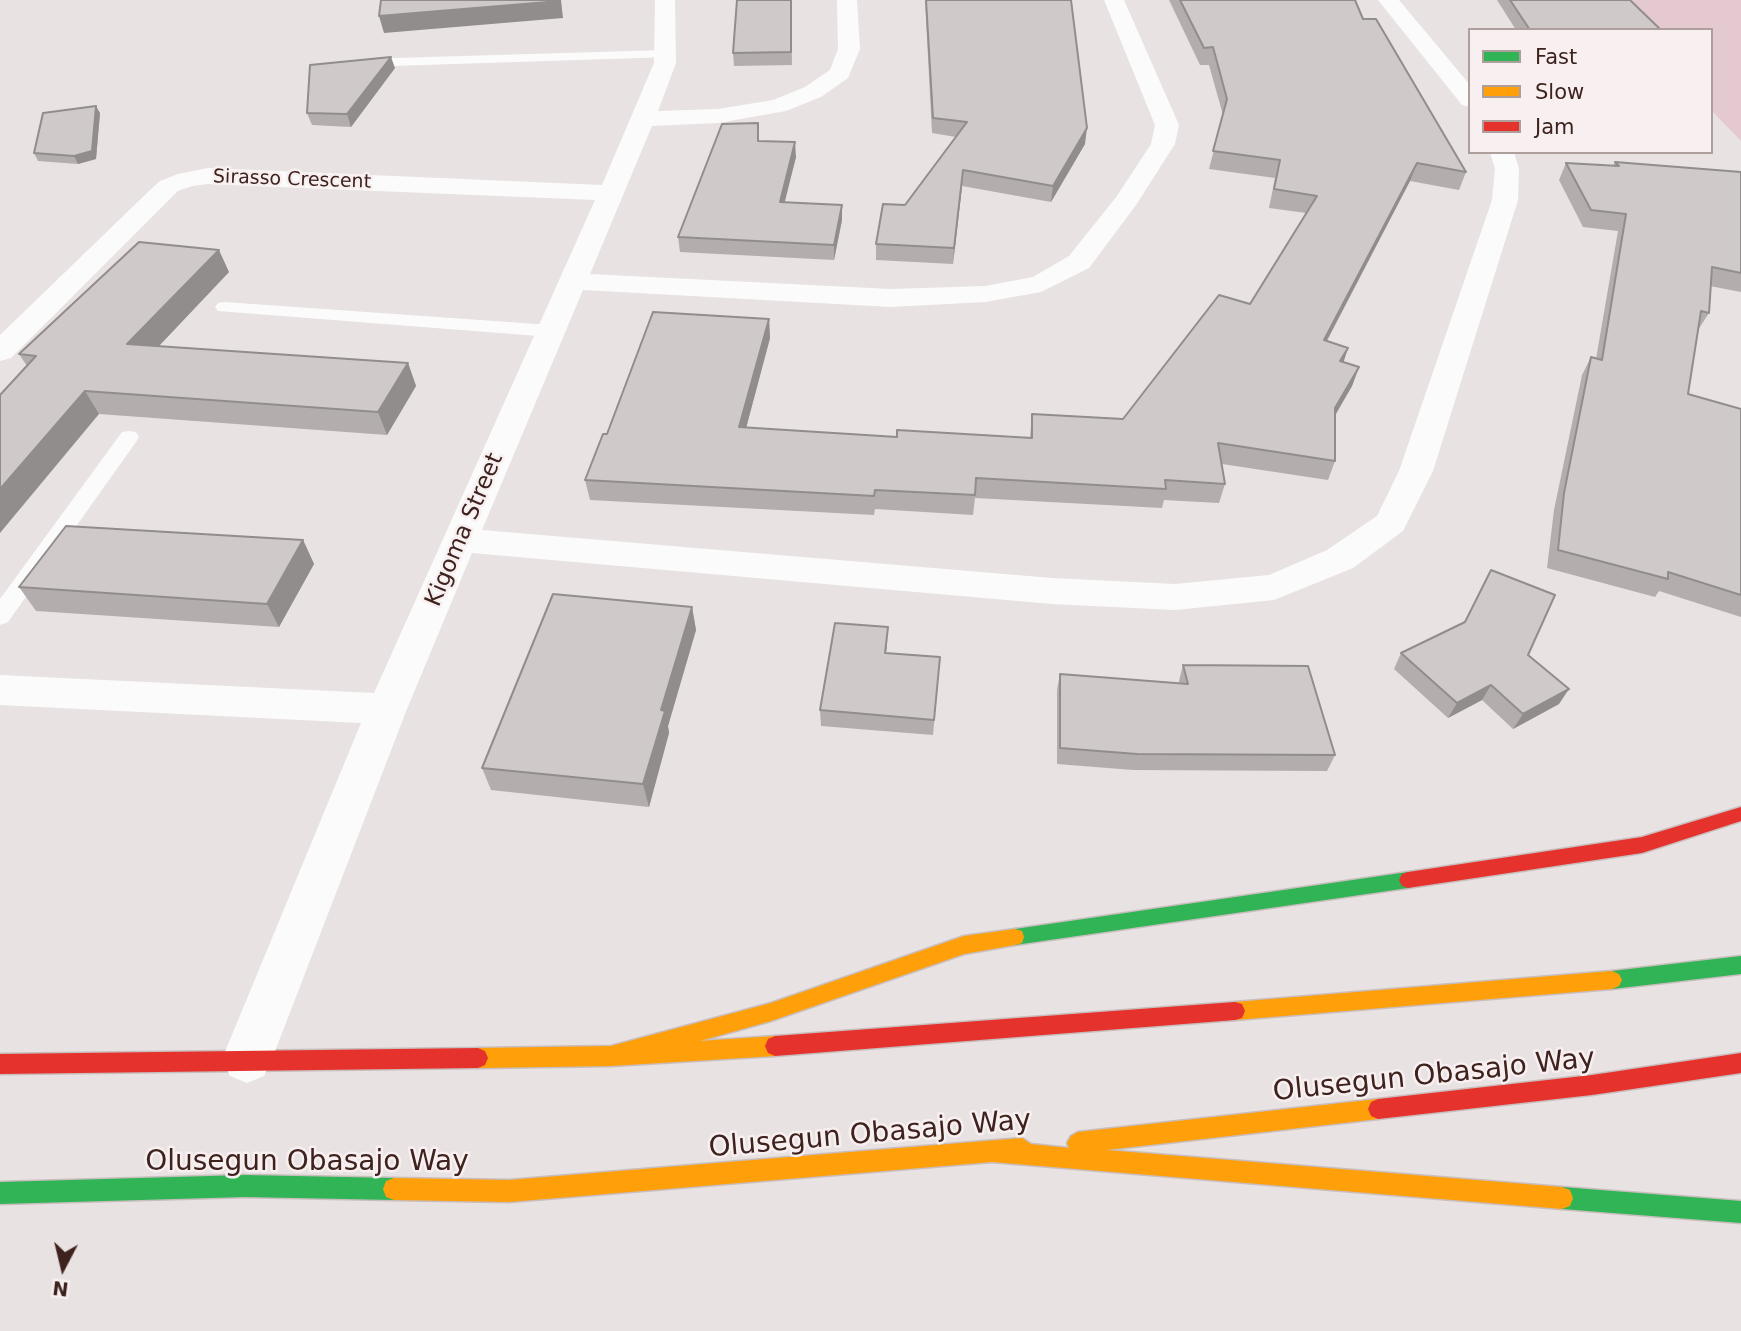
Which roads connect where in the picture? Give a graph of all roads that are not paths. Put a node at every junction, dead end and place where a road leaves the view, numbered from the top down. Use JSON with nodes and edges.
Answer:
{"nodes":[{"id":1,"x":665,"y":0,"type":"edge"},
{"id":2,"x":847,"y":0,"type":"edge"},
{"id":3,"x":1114,"y":0,"type":"edge"},
{"id":4,"x":1388,"y":0,"type":"edge"},
{"id":5,"x":666,"y":54,"type":"junction"},
{"id":6,"x":353,"y":63,"type":"edge"},
{"id":7,"x":1468,"y":98,"type":"edge"},
{"id":8,"x":643,"y":119,"type":"junction"},
{"id":9,"x":1503,"y":154,"type":"edge"},
{"id":10,"x":611,"y":193,"type":"junction"},
{"id":11,"x":572,"y":281,"type":"junction"},
{"id":12,"x":224,"y":307,"type":"dead end"},
{"id":13,"x":551,"y":331,"type":"junction"},
{"id":14,"x":0,"y":352,"type":"edge"},
{"id":15,"x":129,"y":437,"type":"dead end"},
{"id":16,"x":460,"y":540,"type":"junction"},
{"id":17,"x":0,"y":615,"type":"edge"},
{"id":18,"x":0,"y":690,"type":"edge"},
{"id":19,"x":387,"y":709,"type":"junction"},
{"id":20,"x":1741,"y":814,"type":"edge"},
{"id":21,"x":1741,"y":965,"type":"edge"},
{"id":22,"x":611,"y":1056,"type":"junction"},
{"id":23,"x":247,"y":1059,"type":"junction"},
{"id":24,"x":1741,"y":1063,"type":"edge"},
{"id":25,"x":0,"y":1064,"type":"edge"},
{"id":26,"x":993,"y":1152,"type":"junction"},
{"id":27,"x":0,"y":1194,"type":"edge"},
{"id":28,"x":1741,"y":1212,"type":"edge"}],
"edges":[{"from":1,"to":5,"type":"street","name":"Kigoma Street"},
{"from":2,"to":8,"type":"street"},
{"from":3,"to":11,"type":"street"},
{"from":4,"to":7,"type":"street"},
{"from":5,"to":6,"type":"lane"},
{"from":5,"to":8,"type":"street","name":"Kigoma Street"},
{"from":8,"to":10,"type":"street","name":"Kigoma Street"},
{"from":9,"to":16,"type":"street"},
{"from":10,"to":11,"type":"street","name":"Kigoma Street"},
{"from":10,"to":14,"type":"street","name":"Sirasso Crescent"},
{"from":11,"to":13,"type":"street","name":"Kigoma Street"},
{"from":12,"to":13,"type":"lane"},
{"from":13,"to":16,"type":"street","name":"Kigoma Street"},
{"from":15,"to":17,"type":"lane"},
{"from":16,"to":19,"type":"street","name":"Kigoma Street"},
{"from":18,"to":19,"type":"street"},
{"from":19,"to":23,"type":"street","name":"Kigoma Street"},
{"from":20,"to":22,"type":"main road"},
{"from":21,"to":22,"type":"main road"},
{"from":22,"to":23,"type":"main road"},
{"from":23,"to":25,"type":"main road"},
{"from":24,"to":26,"type":"main road","name":"Olusegun Obasajo Way"},
{"from":26,"to":27,"type":"main road","name":"Olusegun Obasajo Way"},
{"from":26,"to":28,"type":"main road"}]}
